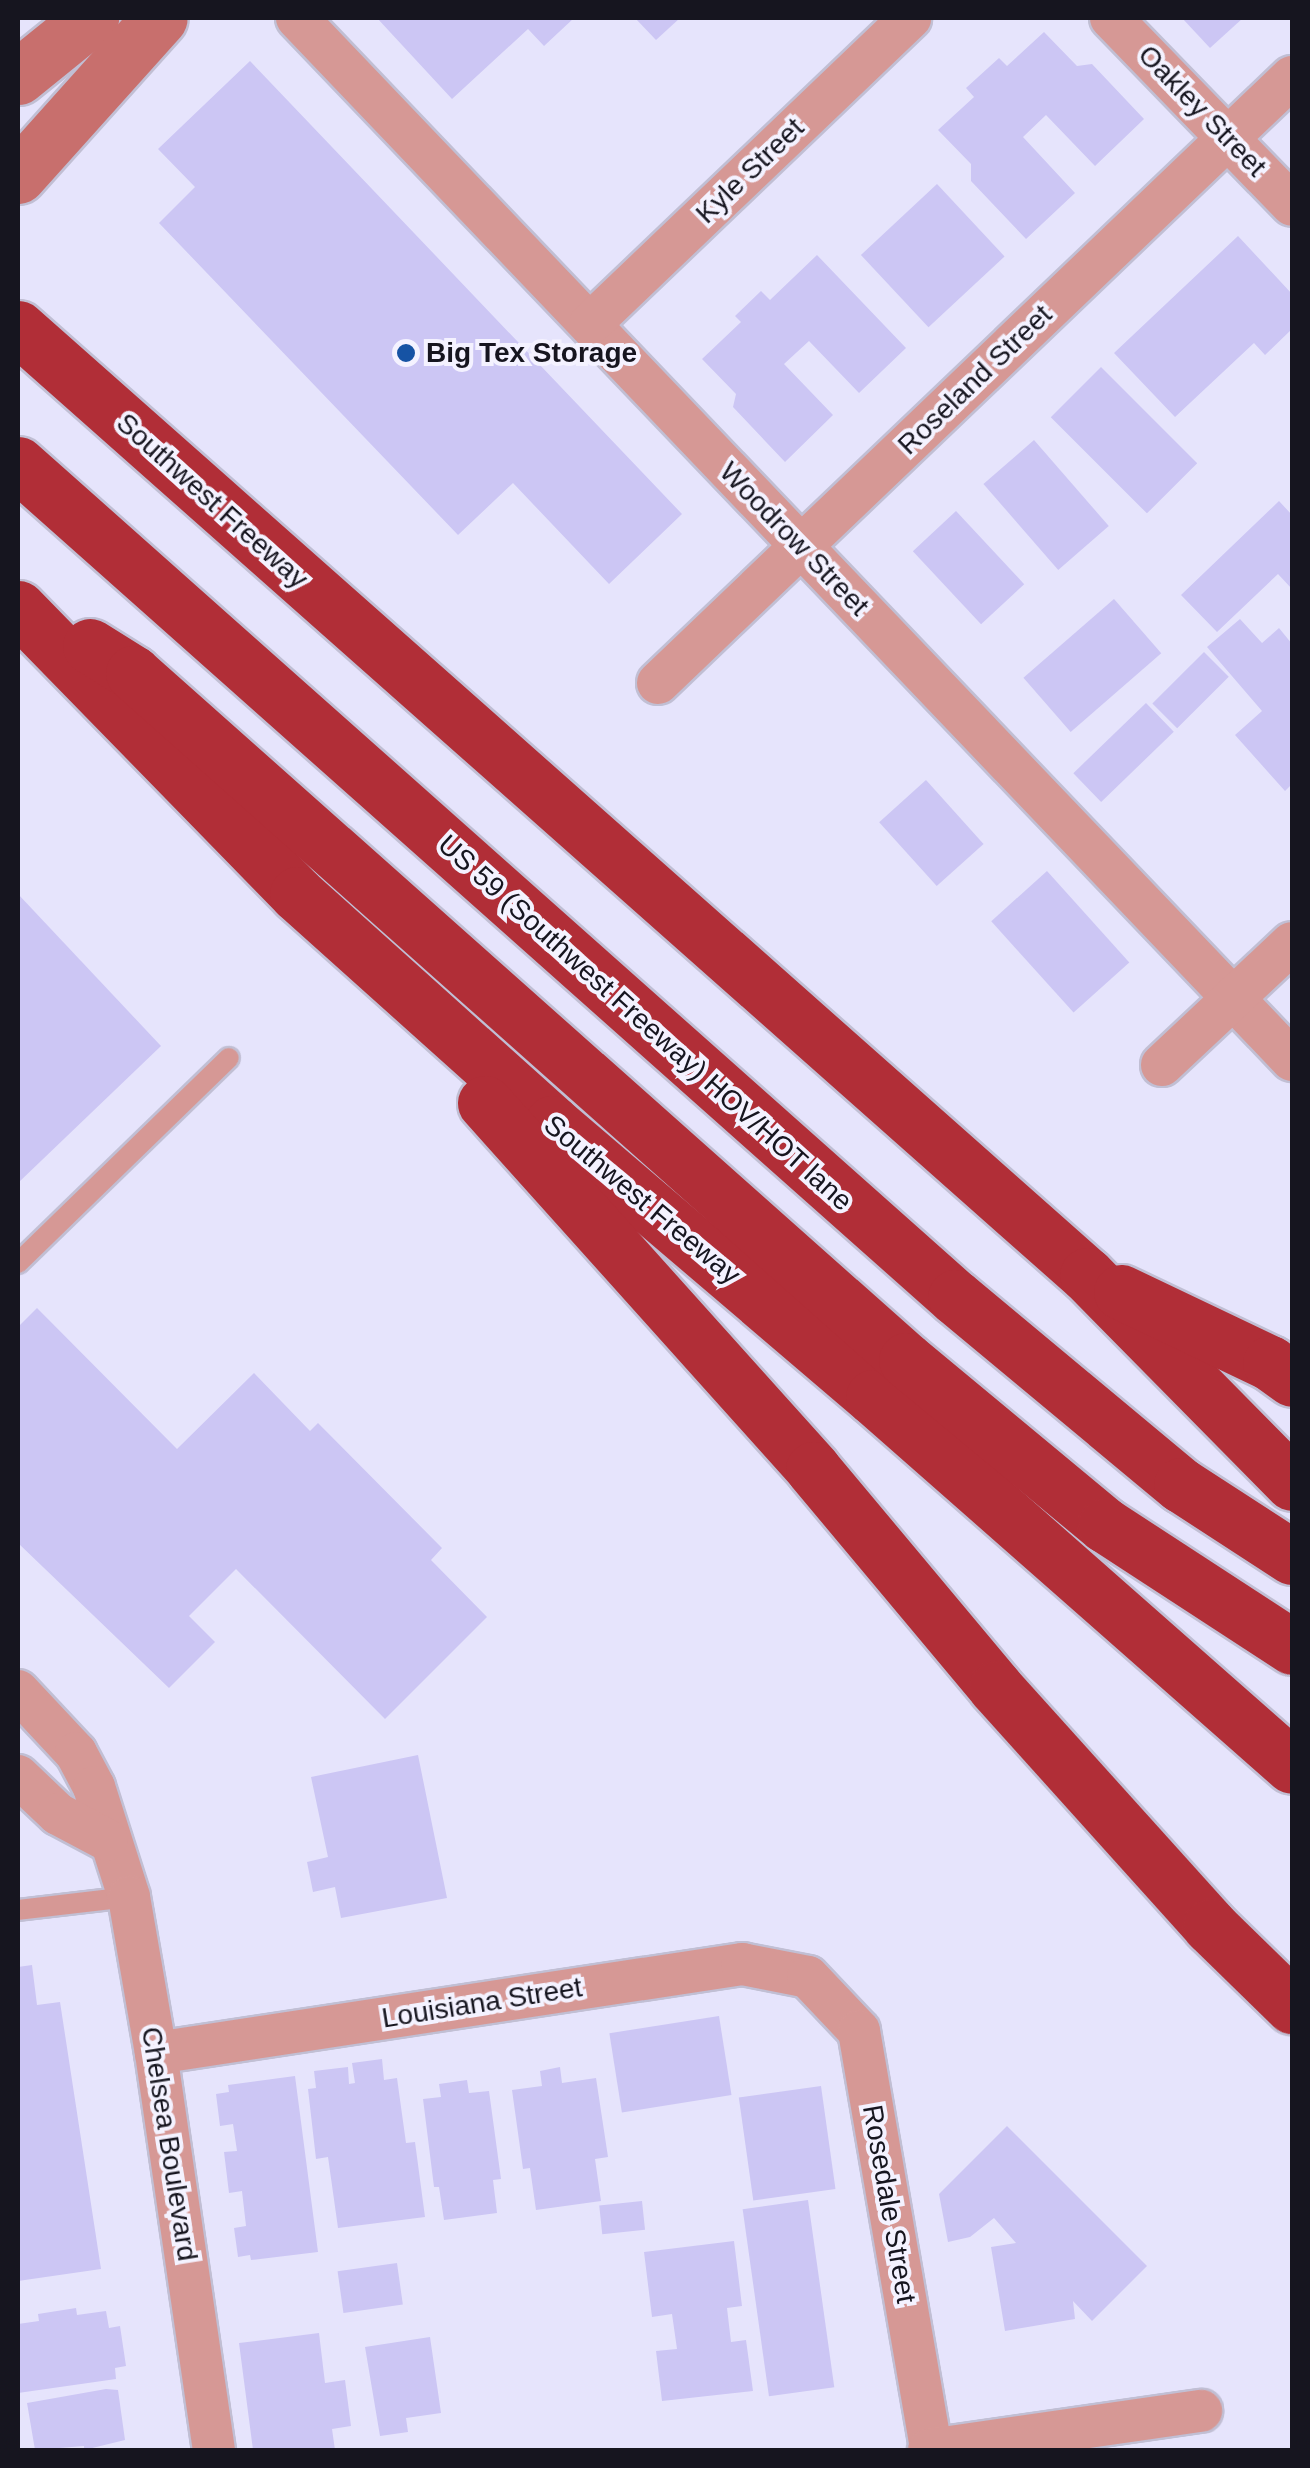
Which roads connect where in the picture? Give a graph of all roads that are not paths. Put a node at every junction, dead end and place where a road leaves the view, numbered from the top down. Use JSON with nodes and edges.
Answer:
{"nodes":[{"id":1,"x":91,"y":18,"type":"edge"},
{"id":2,"x":160,"y":18,"type":"edge"},
{"id":3,"x":298,"y":18,"type":"edge"},
{"id":4,"x":910,"y":18,"type":"edge"},
{"id":5,"x":1111,"y":18,"type":"edge"},
{"id":6,"x":18,"y":77,"type":"edge"},
{"id":7,"x":1292,"y":77,"type":"edge"},
{"id":8,"x":1228,"y":138,"type":"junction"},
{"id":9,"x":30,"y":164,"type":"edge"},
{"id":10,"x":1292,"y":205,"type":"edge"},
{"id":11,"x":590,"y":324,"type":"junction"},
{"id":12,"x":18,"y":328,"type":"edge"},
{"id":13,"x":18,"y":464,"type":"edge"},
{"id":14,"x":801,"y":546,"type":"junction"},
{"id":15,"x":18,"y":598,"type":"edge"},
{"id":16,"x":18,"y":608,"type":"edge"},
{"id":17,"x":658,"y":683,"type":"dead end"},
{"id":18,"x":296,"y":894,"type":"junction"},
{"id":19,"x":1292,"y":943,"type":"edge"},
{"id":20,"x":1234,"y":998,"type":"junction"},
{"id":21,"x":1290,"y":1054,"type":"edge"},
{"id":22,"x":228,"y":1058,"type":"dead end"},
{"id":23,"x":1162,"y":1065,"type":"dead end"},
{"id":24,"x":18,"y":1263,"type":"edge"},
{"id":25,"x":1087,"y":1276,"type":"junction"},
{"id":26,"x":889,"y":1378,"type":"junction"},
{"id":27,"x":1292,"y":1378,"type":"edge"},
{"id":28,"x":1292,"y":1483,"type":"edge"},
{"id":29,"x":1292,"y":1556,"type":"edge"},
{"id":30,"x":1292,"y":1647,"type":"edge"},
{"id":31,"x":18,"y":1691,"type":"edge"},
{"id":32,"x":1292,"y":1766,"type":"edge"},
{"id":33,"x":18,"y":1776,"type":"edge"},
{"id":34,"x":107,"y":1840,"type":"junction"},
{"id":35,"x":128,"y":1897,"type":"junction"},
{"id":36,"x":18,"y":1910,"type":"edge"},
{"id":37,"x":808,"y":1976,"type":"joint"},
{"id":38,"x":1292,"y":2006,"type":"edge"},
{"id":39,"x":156,"y":2053,"type":"junction"},
{"id":40,"x":1200,"y":2411,"type":"dead end"},
{"id":41,"x":214,"y":2450,"type":"edge"},
{"id":42,"x":930,"y":2450,"type":"edge"}],
"edges":[{"from":1,"to":6,"type":"main road"},
{"from":2,"to":9,"type":"main road"},
{"from":3,"to":11,"type":"street","name":"Woodrow Street"},
{"from":4,"to":11,"type":"street","name":"Kyle Street"},
{"from":5,"to":8,"type":"street","name":"Oakley Street"},
{"from":7,"to":8,"type":"street","name":"Roseland Street"},
{"from":8,"to":10,"type":"street","name":"Oakley Street"},
{"from":8,"to":14,"type":"street","name":"Roseland Street"},
{"from":11,"to":14,"type":"street","name":"Woodrow Street"},
{"from":12,"to":25,"type":"highway","name":"Southwest Freeway"},
{"from":13,"to":29,"type":"highway","name":"US 59 (Southwest Freeway) HOV/HOT lane"},
{"from":14,"to":17,"type":"street","name":"Roseland Street"},
{"from":14,"to":20,"type":"street","name":"Woodrow Street"},
{"from":15,"to":26,"type":"highway"},
{"from":16,"to":18,"type":"highway","name":"Southwest Freeway"},
{"from":18,"to":26,"type":"highway","name":"Southwest Freeway"},
{"from":18,"to":38,"type":"highway"},
{"from":19,"to":20,"type":"street"},
{"from":20,"to":21,"type":"street","name":"Woodrow Street"},
{"from":20,"to":23,"type":"street"},
{"from":22,"to":24,"type":"lane"},
{"from":25,"to":27,"type":"highway"},
{"from":25,"to":28,"type":"highway","name":"Southwest Freeway"},
{"from":26,"to":30,"type":"highway"},
{"from":26,"to":32,"type":"highway","name":"Southwest Freeway"},
{"from":31,"to":34,"type":"street","name":"Chelsea Boulevard"},
{"from":33,"to":34,"type":"street"},
{"from":34,"to":35,"type":"street","name":"Chelsea Boulevard"},
{"from":35,"to":36,"type":"lane"},
{"from":35,"to":39,"type":"street","name":"Chelsea Boulevard"},
{"from":37,"to":39,"type":"street","name":"Louisiana Street"},
{"from":37,"to":42,"type":"street","name":"Rosedale Street"},
{"from":39,"to":41,"type":"street","name":"Chelsea Boulevard"},
{"from":40,"to":42,"type":"street"}]}
